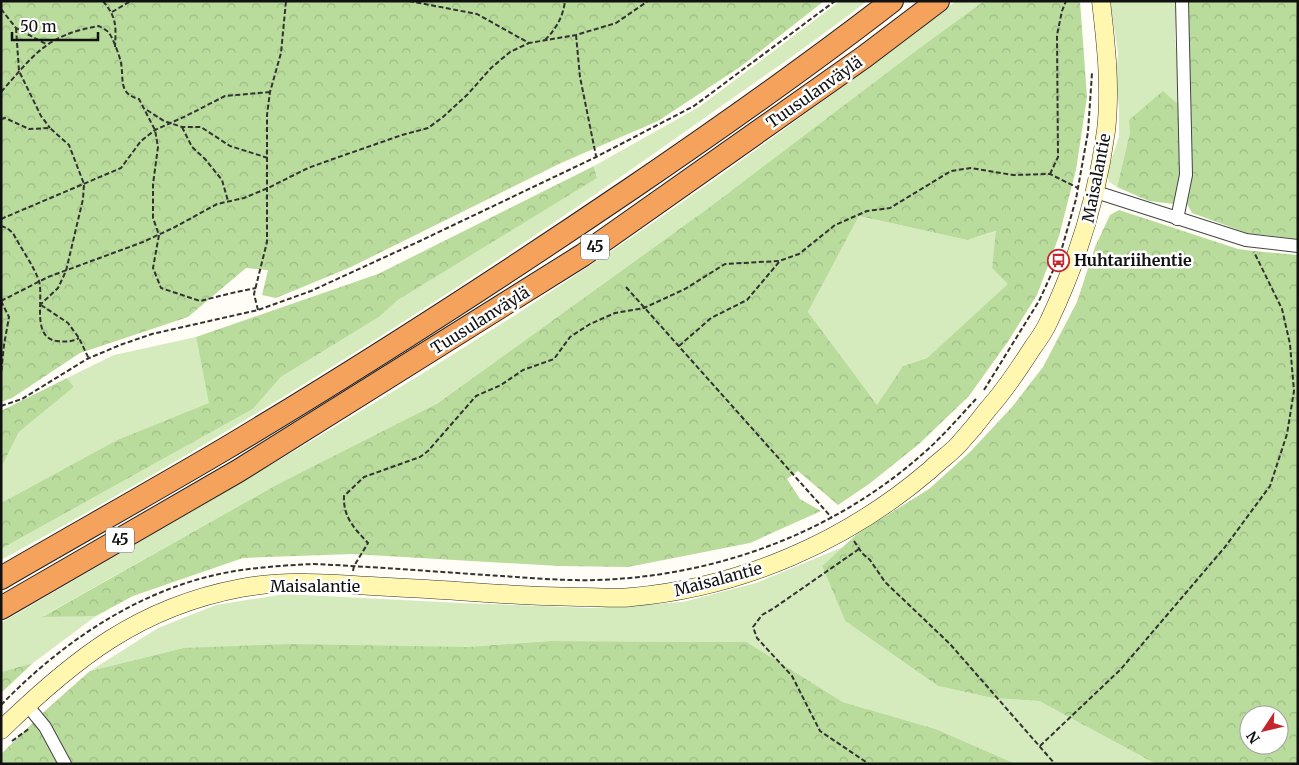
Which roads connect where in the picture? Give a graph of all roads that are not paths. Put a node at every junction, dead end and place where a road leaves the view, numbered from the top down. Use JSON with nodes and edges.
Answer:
{"nodes":[{"id":1,"x":892,"y":1,"type":"edge"},
{"id":2,"x":938,"y":1,"type":"edge"},
{"id":3,"x":1101,"y":1,"type":"edge"},
{"id":4,"x":1182,"y":1,"type":"edge"},
{"id":5,"x":1096,"y":192,"type":"junction"},
{"id":6,"x":1177,"y":219,"type":"junction"},
{"id":7,"x":1298,"y":246,"type":"edge"},
{"id":8,"x":1,"y":578,"type":"edge"},
{"id":9,"x":1,"y":608,"type":"edge"},
{"id":10,"x":27,"y":705,"type":"junction"},
{"id":11,"x":4,"y":735,"type":"edge"},
{"id":12,"x":65,"y":764,"type":"edge"}],
"edges":[{"from":1,"to":8,"type":"highway","name":"Tuusulanväylä","number":"45"},
{"from":2,"to":9,"type":"highway","name":"Tuusulanväylä","number":"45"},
{"from":3,"to":5,"type":"main road","name":"Maisalantie"},
{"from":4,"to":6,"type":"street"},
{"from":5,"to":6,"type":"street"},
{"from":5,"to":10,"type":"main road","name":"Maisalantie"},
{"from":6,"to":7,"type":"street"},
{"from":10,"to":11,"type":"main road","name":"Maisalantie"},
{"from":10,"to":12,"type":"street"}]}
